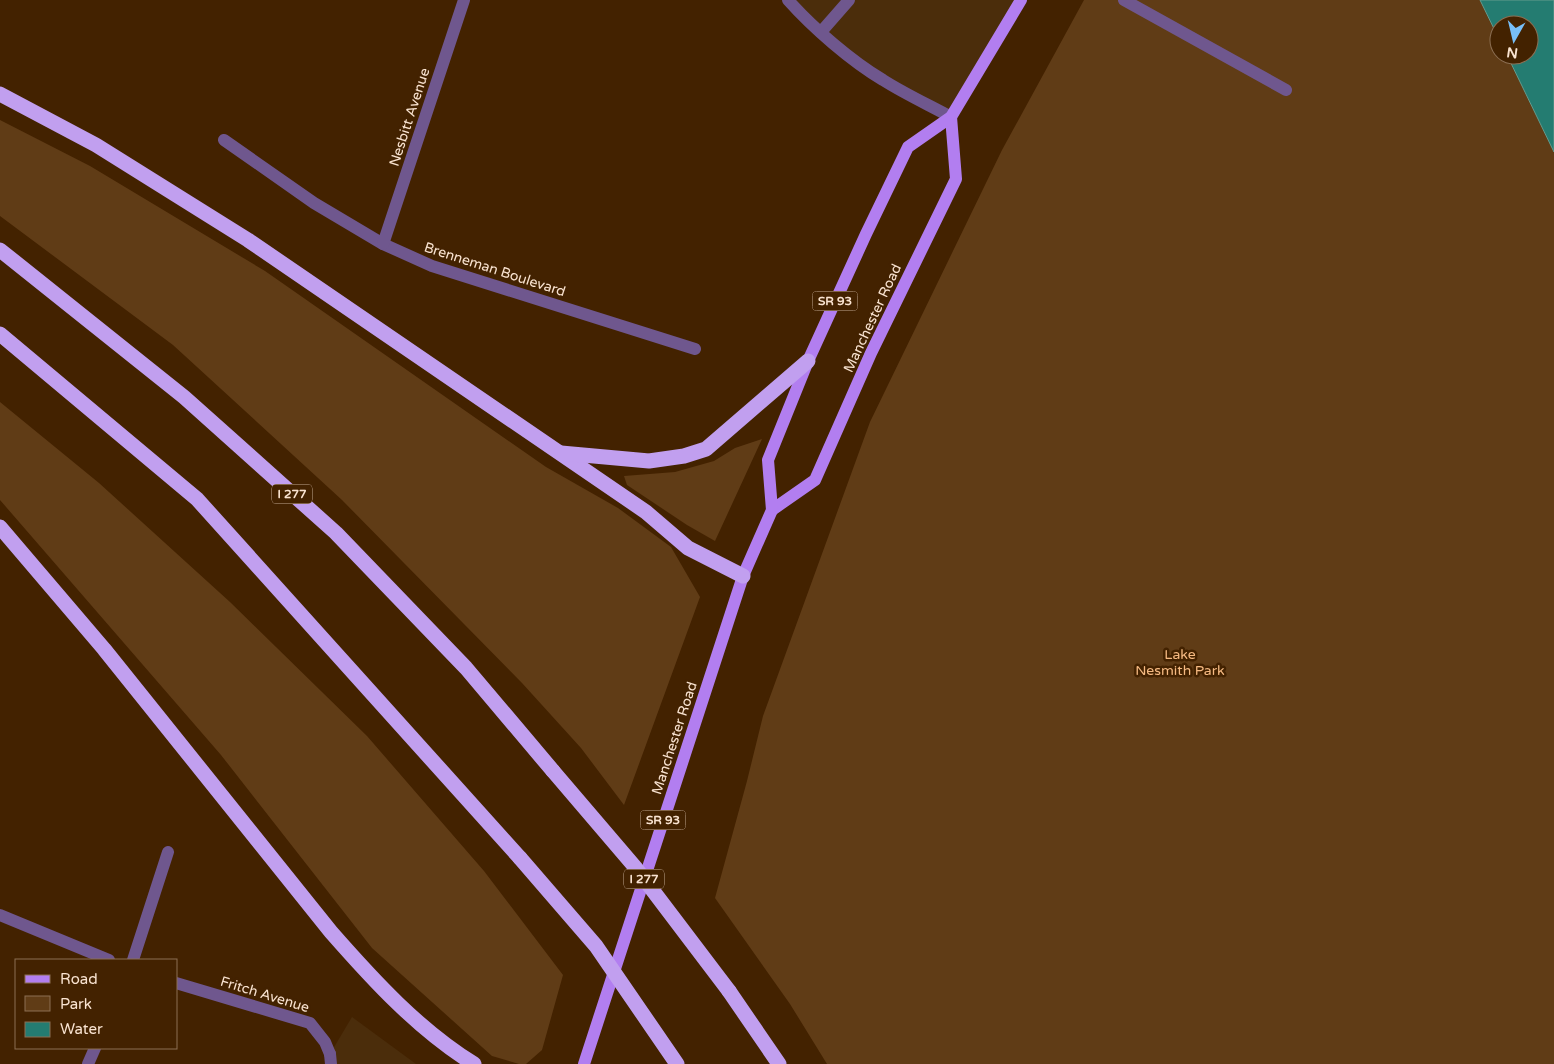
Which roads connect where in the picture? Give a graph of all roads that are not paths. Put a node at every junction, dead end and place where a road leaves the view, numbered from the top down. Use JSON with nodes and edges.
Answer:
{"nodes":[{"id":1,"x":464,"y":0,"type":"edge"},
{"id":2,"x":788,"y":0,"type":"edge"},
{"id":3,"x":849,"y":0,"type":"edge"},
{"id":4,"x":1021,"y":0,"type":"edge"},
{"id":5,"x":1124,"y":0,"type":"edge"},
{"id":6,"x":821,"y":32,"type":"junction"},
{"id":7,"x":1286,"y":90,"type":"dead end"},
{"id":8,"x":0,"y":94,"type":"edge"},
{"id":9,"x":951,"y":117,"type":"junction"},
{"id":10,"x":224,"y":140,"type":"dead end"},
{"id":11,"x":383,"y":244,"type":"junction"},
{"id":12,"x":0,"y":250,"type":"edge"},
{"id":13,"x":0,"y":334,"type":"edge"},
{"id":14,"x":695,"y":349,"type":"dead end"},
{"id":15,"x":808,"y":362,"type":"junction"},
{"id":16,"x":560,"y":453,"type":"junction"},
{"id":17,"x":772,"y":510,"type":"junction"},
{"id":18,"x":0,"y":527,"type":"edge"},
{"id":19,"x":743,"y":576,"type":"junction"},
{"id":20,"x":168,"y":852,"type":"dead end"},
{"id":21,"x":0,"y":914,"type":"edge"},
{"id":22,"x":108,"y":959,"type":"edge"},
{"id":23,"x":133,"y":959,"type":"edge"},
{"id":24,"x":178,"y":984,"type":"edge"},
{"id":25,"x":96,"y":1049,"type":"edge"},
{"id":26,"x":330,"y":1059,"type":"edge"},
{"id":27,"x":88,"y":1064,"type":"edge"},
{"id":28,"x":474,"y":1064,"type":"edge"},
{"id":29,"x":584,"y":1064,"type":"edge"},
{"id":30,"x":677,"y":1064,"type":"edge"},
{"id":31,"x":779,"y":1064,"type":"edge"}],
"edges":[{"from":1,"to":11,"type":"street","name":"Nesbitt Avenue"},
{"from":2,"to":6,"type":"street"},
{"from":3,"to":6,"type":"street"},
{"from":4,"to":9,"type":"main road","name":"Manchester Road","number":"SR 93"},
{"from":5,"to":7,"type":"street"},
{"from":6,"to":9,"type":"street"},
{"from":8,"to":16,"type":"highway"},
{"from":9,"to":15,"type":"main road","name":"Manchester Road","number":"SR 93"},
{"from":9,"to":17,"type":"main road","name":"Manchester Road"},
{"from":10,"to":11,"type":"street","name":"Brenneman Boulevard"},
{"from":11,"to":14,"type":"street","name":"Brenneman Boulevard"},
{"from":12,"to":31,"type":"highway","number":"I 277","bridge":true},
{"from":13,"to":30,"type":"highway","bridge":true},
{"from":15,"to":16,"type":"highway"},
{"from":15,"to":17,"type":"main road","name":"Manchester Road","number":"SR 93"},
{"from":16,"to":19,"type":"highway"},
{"from":17,"to":19,"type":"main road","name":"Manchester Road","number":"SR 93"},
{"from":18,"to":28,"type":"highway"},
{"from":19,"to":29,"type":"main road","name":"Manchester Road","number":"SR 93"},
{"from":20,"to":23,"type":"street"},
{"from":21,"to":22,"type":"street"},
{"from":24,"to":26,"type":"street","name":"Fritch Avenue"},
{"from":25,"to":27,"type":"street"}]}
